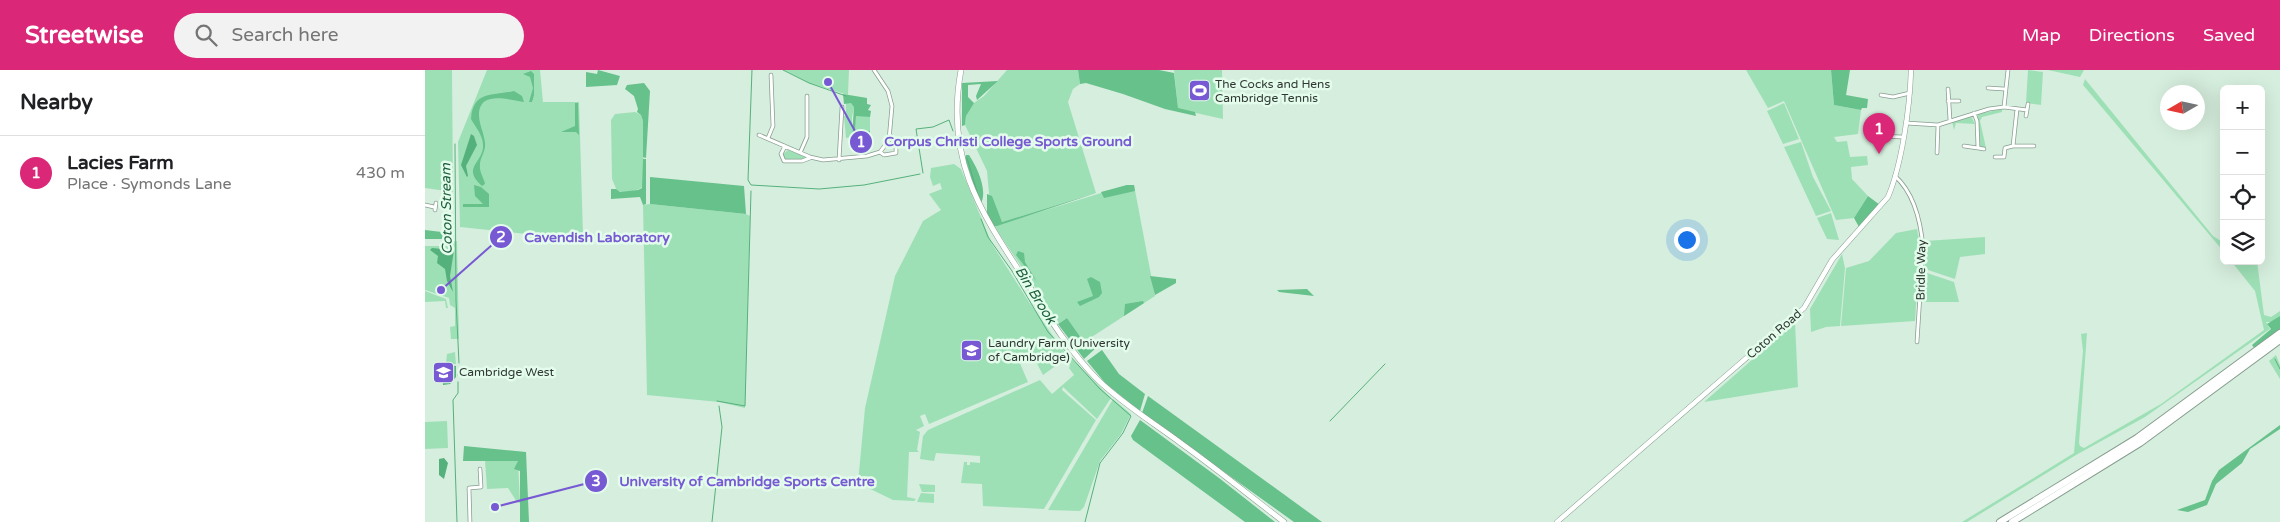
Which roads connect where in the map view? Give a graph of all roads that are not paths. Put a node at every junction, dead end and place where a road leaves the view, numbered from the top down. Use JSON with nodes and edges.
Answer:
{"nodes":[{"id":1,"x":874,"y":70,"type":"edge"},
{"id":2,"x":961,"y":70,"type":"edge"},
{"id":3,"x":1911,"y":70,"type":"edge"},
{"id":4,"x":2008,"y":70,"type":"edge"},
{"id":5,"x":771,"y":75,"type":"dead end"},
{"id":6,"x":1948,"y":88,"type":"dead end"},
{"id":7,"x":1988,"y":88,"type":"dead end"},
{"id":8,"x":2004,"y":89,"type":"junction"},
{"id":9,"x":1910,"y":93,"type":"junction"},
{"id":10,"x":807,"y":96,"type":"dead end"},
{"id":11,"x":1881,"y":96,"type":"dead end"},
{"id":12,"x":1959,"y":100,"type":"dead end"},
{"id":13,"x":1948,"y":101,"type":"junction"},
{"id":14,"x":2028,"y":104,"type":"dead end"},
{"id":15,"x":842,"y":107,"type":"dead end"},
{"id":16,"x":2004,"y":107,"type":"junction"},
{"id":17,"x":2017,"y":109,"type":"junction"},
{"id":18,"x":2027,"y":110,"type":"junction"},
{"id":19,"x":1974,"y":113,"type":"junction"},
{"id":20,"x":2025,"y":116,"type":"dead end"},
{"id":21,"x":1950,"y":120,"type":"junction"},
{"id":22,"x":1906,"y":123,"type":"junction"},
{"id":23,"x":1938,"y":125,"type":"junction"},
{"id":24,"x":759,"y":135,"type":"dead end"},
{"id":25,"x":890,"y":135,"type":"junction"},
{"id":26,"x":1880,"y":136,"type":"dead end"},
{"id":27,"x":1902,"y":137,"type":"junction"},
{"id":28,"x":768,"y":138,"type":"junction"},
{"id":29,"x":785,"y":146,"type":"junction"},
{"id":30,"x":1964,"y":146,"type":"dead end"},
{"id":31,"x":2013,"y":146,"type":"junction"},
{"id":32,"x":2034,"y":146,"type":"dead end"},
{"id":33,"x":1978,"y":148,"type":"junction"},
{"id":34,"x":1984,"y":149,"type":"dead end"},
{"id":35,"x":880,"y":152,"type":"junction"},
{"id":36,"x":800,"y":153,"type":"junction"},
{"id":37,"x":1937,"y":153,"type":"dead end"},
{"id":38,"x":810,"y":157,"type":"junction"},
{"id":39,"x":1995,"y":157,"type":"dead end"},
{"id":40,"x":839,"y":160,"type":"junction"},
{"id":41,"x":1895,"y":176,"type":"junction"},
{"id":42,"x":425,"y":205,"type":"edge"},
{"id":43,"x":435,"y":207,"type":"dead end"},
{"id":44,"x":2280,"y":333,"type":"edge"},
{"id":45,"x":2280,"y":340,"type":"edge"},
{"id":46,"x":1917,"y":342,"type":"dead end"},
{"id":47,"x":480,"y":469,"type":"dead end"},
{"id":48,"x":470,"y":522,"type":"edge"},
{"id":49,"x":1284,"y":522,"type":"edge"},
{"id":50,"x":1557,"y":522,"type":"edge"},
{"id":51,"x":2001,"y":522,"type":"edge"},
{"id":52,"x":2012,"y":522,"type":"edge"}],
"edges":[{"from":1,"to":25,"type":"street"},
{"from":2,"to":49,"type":"main road"},
{"from":3,"to":9,"type":"street","name":"Coton Road"},
{"from":4,"to":8,"type":"street"},
{"from":5,"to":28,"type":"street"},
{"from":6,"to":13,"type":"street"},
{"from":7,"to":8,"type":"street"},
{"from":8,"to":16,"type":"street"},
{"from":9,"to":11,"type":"street"},
{"from":9,"to":22,"type":"street","name":"Coton Road"},
{"from":10,"to":36,"type":"street"},
{"from":12,"to":13,"type":"street"},
{"from":13,"to":21,"type":"street"},
{"from":14,"to":18,"type":"street"},
{"from":15,"to":40,"type":"street"},
{"from":16,"to":17,"type":"street"},
{"from":16,"to":19,"type":"street"},
{"from":17,"to":18,"type":"street"},
{"from":17,"to":31,"type":"street"},
{"from":18,"to":20,"type":"street"},
{"from":19,"to":21,"type":"street"},
{"from":19,"to":33,"type":"street"},
{"from":21,"to":23,"type":"street"},
{"from":22,"to":23,"type":"street"},
{"from":22,"to":27,"type":"street","name":"Coton Road"},
{"from":23,"to":37,"type":"street"},
{"from":24,"to":28,"type":"street"},
{"from":25,"to":35,"type":"street"},
{"from":25,"to":35,"type":"street"},
{"from":26,"to":27,"type":"street"},
{"from":27,"to":41,"type":"street","name":"Coton Road"},
{"from":28,"to":29,"type":"street"},
{"from":29,"to":36,"type":"street"},
{"from":29,"to":38,"type":"street"},
{"from":30,"to":33,"type":"street"},
{"from":31,"to":32,"type":"street"},
{"from":31,"to":39,"type":"street"},
{"from":33,"to":34,"type":"street"},
{"from":35,"to":40,"type":"street"},
{"from":36,"to":38,"type":"street"},
{"from":38,"to":40,"type":"street"},
{"from":41,"to":46,"type":"street","name":"Bridle Way"},
{"from":41,"to":50,"type":"street","name":"Coton Road"},
{"from":42,"to":43,"type":"street"},
{"from":44,"to":51,"type":"highway"},
{"from":45,"to":52,"type":"highway"},
{"from":47,"to":48,"type":"street"}]}
